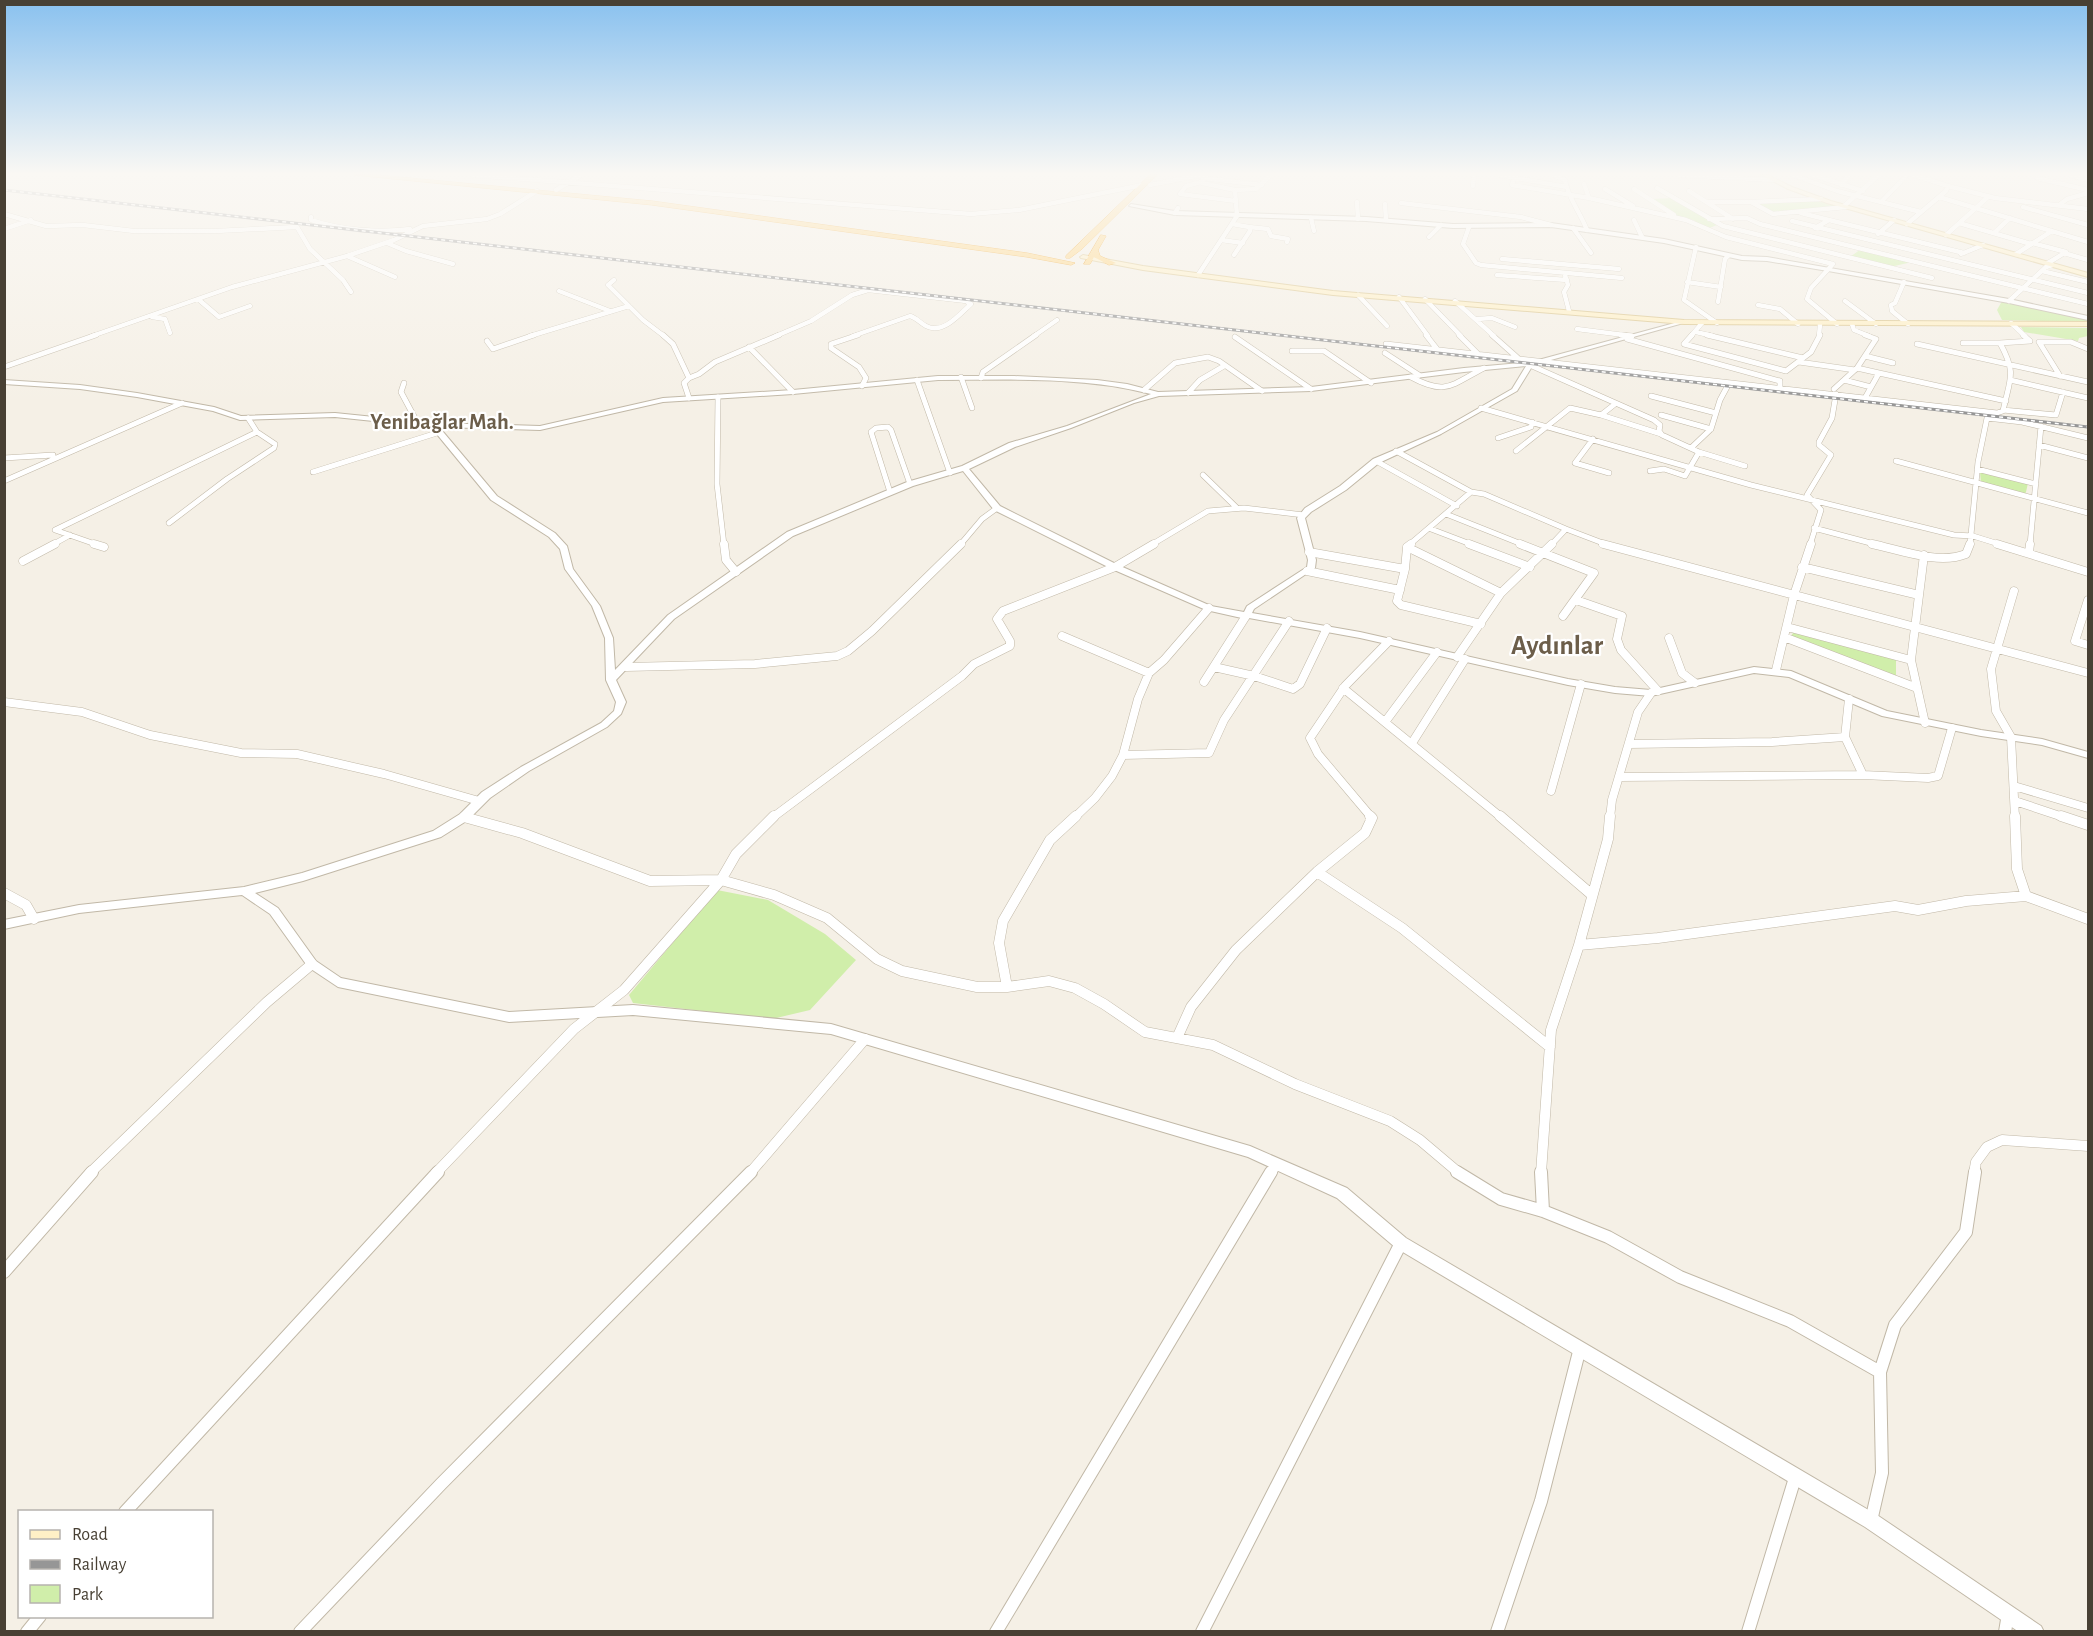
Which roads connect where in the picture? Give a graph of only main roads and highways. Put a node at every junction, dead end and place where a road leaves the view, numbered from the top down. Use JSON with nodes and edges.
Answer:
{"nodes":[{"id":1,"x":1001,"y":251,"type":"edge"},
{"id":2,"x":1027,"y":251,"type":"edge"},
{"id":3,"x":1066,"y":251,"type":"edge"},
{"id":4,"x":1083,"y":251,"type":"edge"},
{"id":5,"x":1092,"y":251,"type":"edge"},
{"id":6,"x":1095,"y":251,"type":"edge"},
{"id":7,"x":2006,"y":251,"type":"edge"},
{"id":8,"x":1039,"y":253,"type":"junction"},
{"id":9,"x":1078,"y":259,"type":"junction"},
{"id":10,"x":1112,"y":263,"type":"junction"},
{"id":11,"x":1143,"y":268,"type":"junction"},
{"id":12,"x":2088,"y":275,"type":"edge"},
{"id":13,"x":2088,"y":324,"type":"edge"}],
"edges":[{"from":1,"to":9,"type":"highway"},
{"from":2,"to":8,"type":"highway"},
{"from":3,"to":8,"type":"highway"},
{"from":4,"to":9,"type":"highway"},
{"from":5,"to":9,"type":"highway"},
{"from":6,"to":10,"type":"highway"},
{"from":7,"to":12,"type":"main road"},
{"from":8,"to":9,"type":"highway"},
{"from":9,"to":10,"type":"main road"},
{"from":9,"to":11,"type":"main road"},
{"from":10,"to":11,"type":"main road"},
{"from":11,"to":13,"type":"main road"}]}
